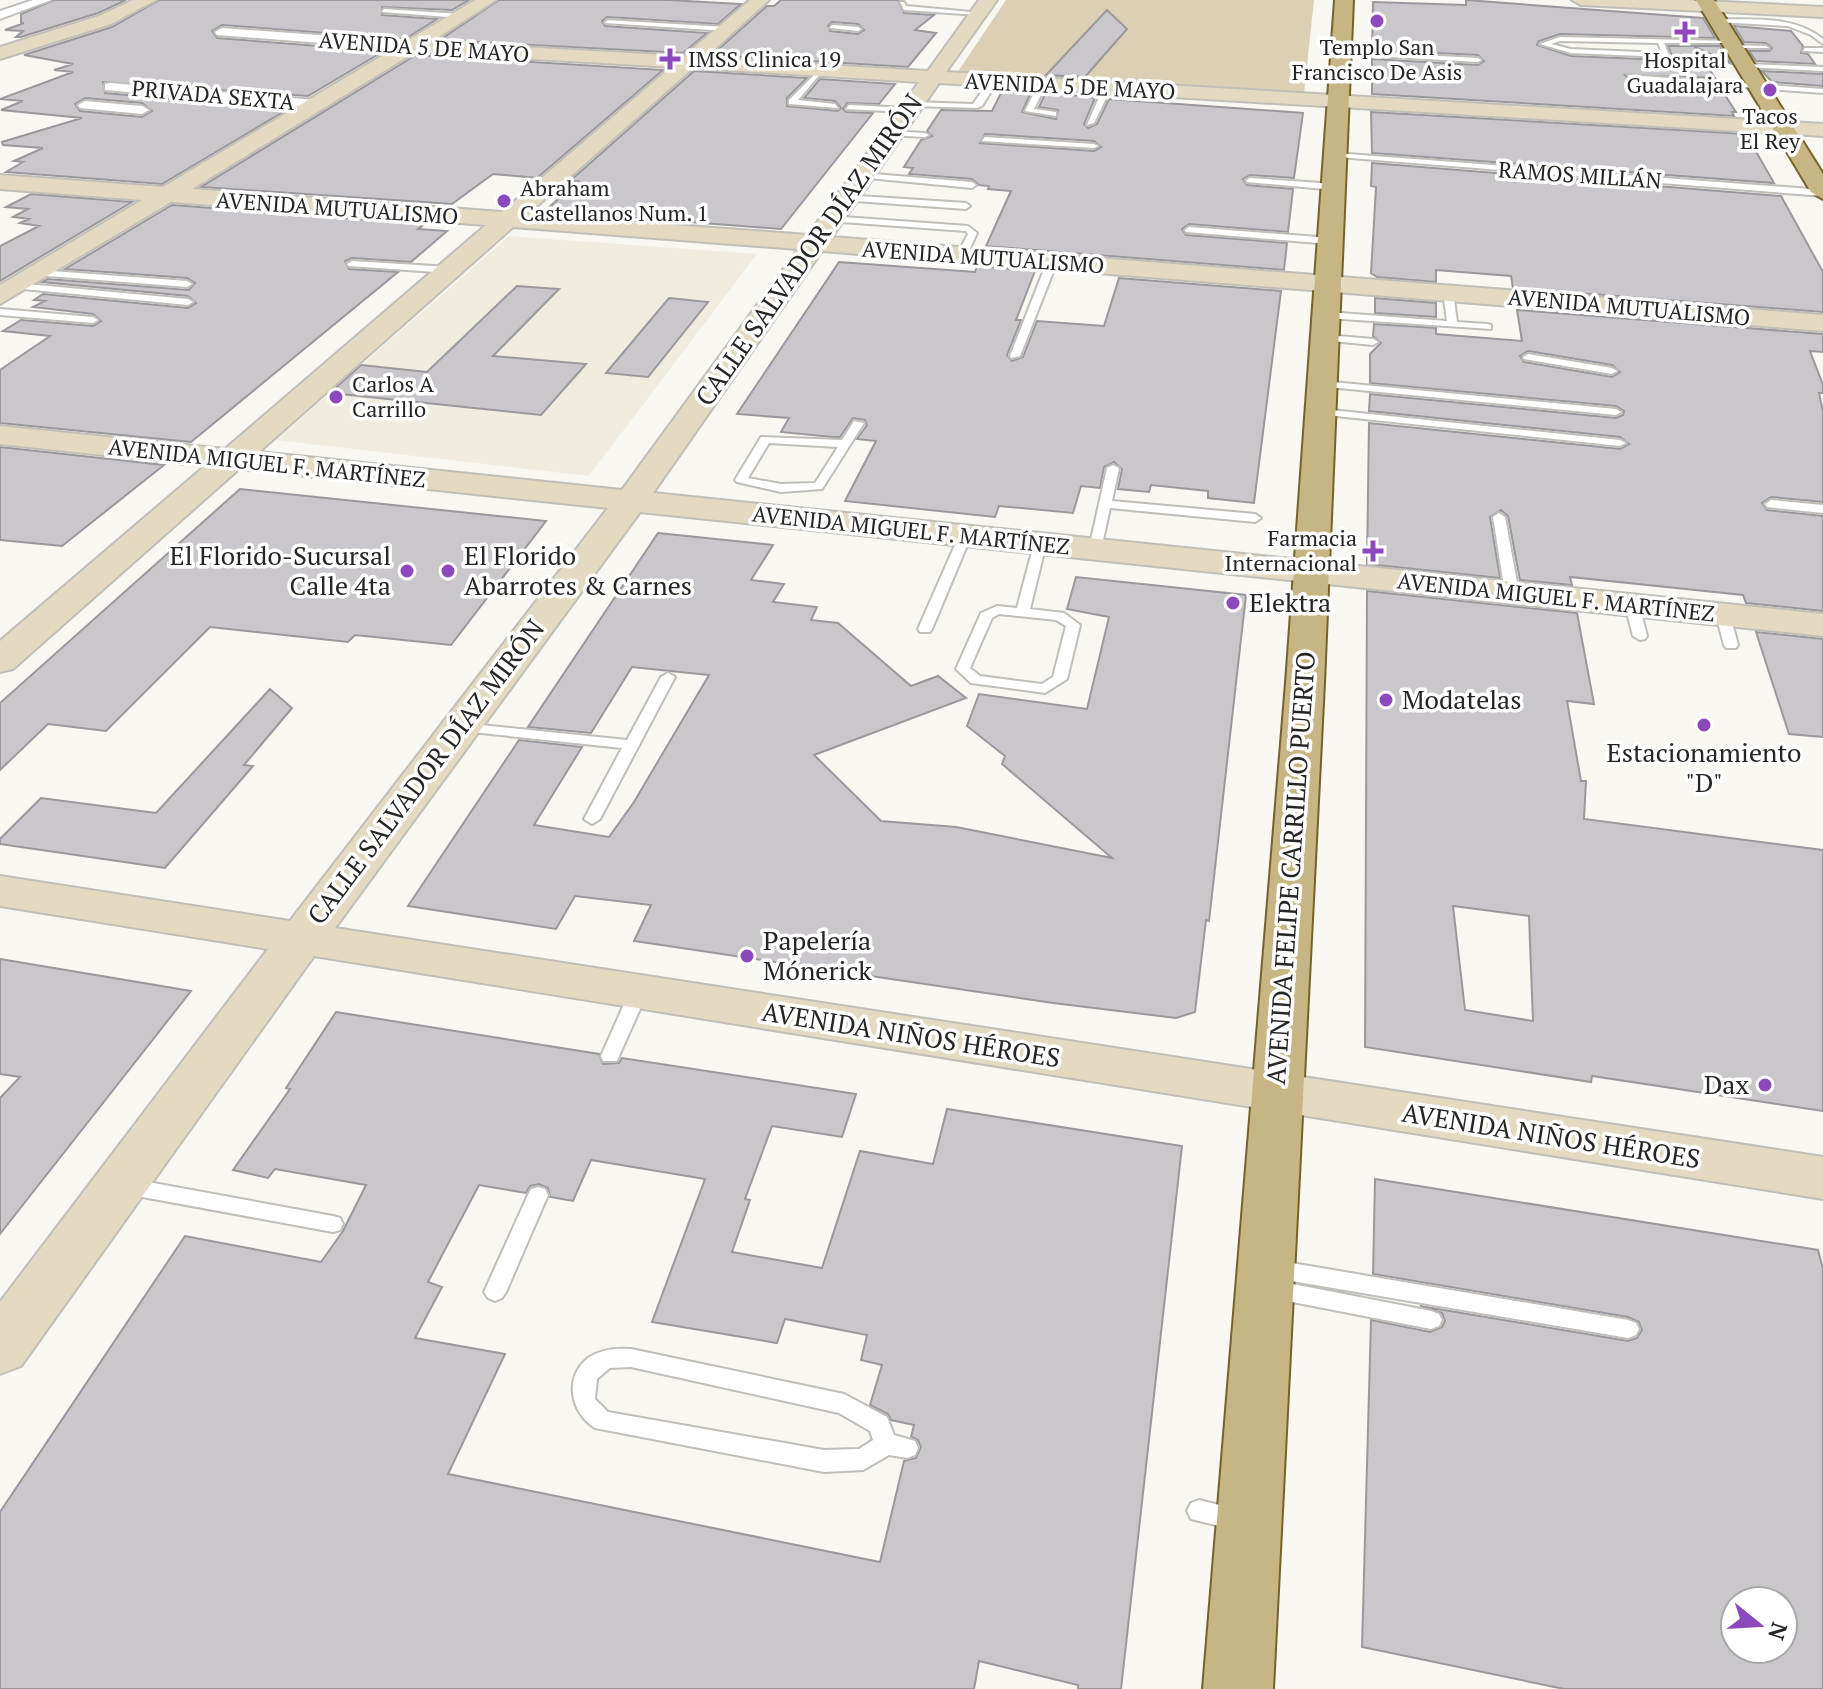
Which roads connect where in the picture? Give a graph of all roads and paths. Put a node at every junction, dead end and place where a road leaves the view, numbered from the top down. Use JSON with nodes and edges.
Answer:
{"nodes":[{"id":1,"x":45,"y":0,"type":"edge"},
{"id":2,"x":147,"y":0,"type":"edge"},
{"id":3,"x":557,"y":0,"type":"edge"},
{"id":4,"x":1344,"y":0,"type":"edge"},
{"id":5,"x":1581,"y":0,"type":"edge"},
{"id":6,"x":485,"y":1,"type":"edge"},
{"id":7,"x":585,"y":2,"type":"edge"},
{"id":8,"x":902,"y":3,"type":"dead end"},
{"id":9,"x":984,"y":6,"type":"edge"},
{"id":10,"x":458,"y":8,"type":"edge"},
{"id":11,"x":1711,"y":9,"type":"edge"},
{"id":12,"x":384,"y":11,"type":"dead end"},
{"id":13,"x":1823,"y":12,"type":"edge"},
{"id":14,"x":0,"y":15,"type":"edge"},
{"id":15,"x":744,"y":18,"type":"edge"},
{"id":16,"x":607,"y":22,"type":"dead end"},
{"id":17,"x":832,"y":27,"type":"dead end"},
{"id":18,"x":858,"y":29,"type":"dead end"},
{"id":19,"x":222,"y":32,"type":"dead end"},
{"id":20,"x":1823,"y":42,"type":"edge"},
{"id":21,"x":1661,"y":44,"type":"junction"},
{"id":22,"x":1732,"y":45,"type":"junction"},
{"id":23,"x":411,"y":46,"type":"junction"},
{"id":24,"x":1766,"y":48,"type":"dead end"},
{"id":25,"x":1805,"y":50,"type":"dead end"},
{"id":26,"x":1823,"y":50,"type":"edge"},
{"id":27,"x":0,"y":53,"type":"edge"},
{"id":28,"x":1342,"y":53,"type":"junction"},
{"id":29,"x":1478,"y":60,"type":"dead end"},
{"id":30,"x":686,"y":65,"type":"junction"},
{"id":31,"x":1745,"y":66,"type":"junction"},
{"id":32,"x":1823,"y":69,"type":"edge"},
{"id":33,"x":819,"y":72,"type":"junction"},
{"id":34,"x":1631,"y":77,"type":"dead end"},
{"id":35,"x":239,"y":79,"type":"dead end"},
{"id":36,"x":930,"y":79,"type":"junction"},
{"id":37,"x":993,"y":82,"type":"junction"},
{"id":38,"x":1042,"y":85,"type":"junction"},
{"id":39,"x":1757,"y":86,"type":"junction"},
{"id":40,"x":110,"y":87,"type":"dead end"},
{"id":41,"x":1107,"y":88,"type":"junction"},
{"id":42,"x":1823,"y":91,"type":"edge"},
{"id":43,"x":320,"y":102,"type":"junction"},
{"id":44,"x":1341,"y":102,"type":"junction"},
{"id":45,"x":85,"y":105,"type":"dead end"},
{"id":46,"x":835,"y":106,"type":"dead end"},
{"id":47,"x":849,"y":107,"type":"dead end"},
{"id":48,"x":910,"y":107,"type":"junction"},
{"id":49,"x":164,"y":111,"type":"dead end"},
{"id":50,"x":1053,"y":114,"type":"dead end"},
{"id":51,"x":258,"y":119,"type":"dead end"},
{"id":52,"x":287,"y":121,"type":"junction"},
{"id":53,"x":1090,"y":123,"type":"dead end"},
{"id":54,"x":1782,"y":128,"type":"junction"},
{"id":55,"x":1823,"y":130,"type":"edge"},
{"id":56,"x":891,"y":133,"type":"junction"},
{"id":57,"x":925,"y":135,"type":"dead end"},
{"id":58,"x":985,"y":139,"type":"dead end"},
{"id":59,"x":1094,"y":146,"type":"dead end"},
{"id":60,"x":1338,"y":155,"type":"junction"},
{"id":61,"x":861,"y":175,"type":"junction"},
{"id":62,"x":1250,"y":180,"type":"dead end"},
{"id":63,"x":5,"y":185,"type":"edge"},
{"id":64,"x":972,"y":185,"type":"dead end"},
{"id":65,"x":1335,"y":187,"type":"junction"},
{"id":66,"x":1823,"y":193,"type":"edge"},
{"id":67,"x":167,"y":195,"type":"junction"},
{"id":68,"x":966,"y":206,"type":"dead end"},
{"id":69,"x":837,"y":209,"type":"junction"},
{"id":70,"x":507,"y":220,"type":"junction"},
{"id":71,"x":1189,"y":230,"type":"dead end"},
{"id":72,"x":1330,"y":241,"type":"junction"},
{"id":73,"x":812,"y":244,"type":"junction"},
{"id":74,"x":962,"y":255,"type":"junction"},
{"id":75,"x":1052,"y":262,"type":"junction"},
{"id":76,"x":352,"y":264,"type":"dead end"},
{"id":77,"x":450,"y":270,"type":"junction"},
{"id":78,"x":38,"y":273,"type":"junction"},
{"id":79,"x":1327,"y":281,"type":"junction"},
{"id":80,"x":187,"y":284,"type":"dead end"},
{"id":81,"x":8,"y":291,"type":"edge"},
{"id":82,"x":1448,"y":292,"type":"junction"},
{"id":83,"x":188,"y":302,"type":"dead end"},
{"id":84,"x":0,"y":312,"type":"edge"},
{"id":85,"x":93,"y":320,"type":"dead end"},
{"id":86,"x":1823,"y":323,"type":"edge"},
{"id":87,"x":1452,"y":324,"type":"junction"},
{"id":88,"x":1326,"y":326,"type":"junction"},
{"id":89,"x":1487,"y":327,"type":"dead end"},
{"id":90,"x":1373,"y":342,"type":"dead end"},
{"id":91,"x":1015,"y":356,"type":"dead end"},
{"id":92,"x":1528,"y":357,"type":"dead end"},
{"id":93,"x":1612,"y":371,"type":"dead end"},
{"id":94,"x":1322,"y":384,"type":"junction"},
{"id":95,"x":1321,"y":412,"type":"junction"},
{"id":96,"x":1616,"y":412,"type":"dead end"},
{"id":97,"x":858,"y":423,"type":"dead end"},
{"id":98,"x":0,"y":435,"type":"edge"},
{"id":99,"x":1620,"y":443,"type":"dead end"},
{"id":100,"x":845,"y":444,"type":"junction"},
{"id":101,"x":234,"y":460,"type":"junction"},
{"id":102,"x":1113,"y":468,"type":"dead end"},
{"id":103,"x":631,"y":501,"type":"junction"},
{"id":104,"x":774,"y":502,"type":"junction"},
{"id":105,"x":1105,"y":504,"type":"junction"},
{"id":106,"x":1771,"y":504,"type":"dead end"},
{"id":107,"x":1823,"y":509,"type":"edge"},
{"id":108,"x":1499,"y":517,"type":"dead end"},
{"id":109,"x":1255,"y":518,"type":"dead end"},
{"id":110,"x":965,"y":536,"type":"junction"},
{"id":111,"x":1040,"y":544,"type":"junction"},
{"id":112,"x":1095,"y":549,"type":"junction"},
{"id":113,"x":1312,"y":572,"type":"junction"},
{"id":114,"x":1512,"y":593,"type":"junction"},
{"id":115,"x":1023,"y":612,"type":"junction"},
{"id":116,"x":1823,"y":625,"type":"edge"},
{"id":117,"x":925,"y":629,"type":"dead end"},
{"id":118,"x":0,"y":661,"type":"edge"},
{"id":119,"x":668,"y":677,"type":"dead end"},
{"id":120,"x":458,"y":727,"type":"junction"},
{"id":121,"x":632,"y":745,"type":"junction"},
{"id":122,"x":592,"y":819,"type":"dead end"},
{"id":123,"x":0,"y":891,"type":"edge"},
{"id":124,"x":303,"y":937,"type":"junction"},
{"id":125,"x":639,"y":991,"type":"junction"},
{"id":126,"x":610,"y":1056,"type":"dead end"},
{"id":127,"x":1275,"y":1093,"type":"junction"},
{"id":128,"x":1823,"y":1178,"type":"edge"},
{"id":129,"x":120,"y":1185,"type":"junction"},
{"id":130,"x":538,"y":1195,"type":"dead end"},
{"id":131,"x":333,"y":1224,"type":"dead end"},
{"id":132,"x":1264,"y":1277,"type":"junction"},
{"id":133,"x":495,"y":1292,"type":"dead end"},
{"id":134,"x":1431,"y":1320,"type":"dead end"},
{"id":135,"x":1628,"y":1329,"type":"dead end"},
{"id":136,"x":0,"y":1348,"type":"edge"},
{"id":137,"x":897,"y":1446,"type":"joint"},
{"id":138,"x":1238,"y":1689,"type":"edge"}],
"edges":[{"from":1,"to":14,"type":"street"},
{"from":2,"to":27,"type":"street"},
{"from":3,"to":7,"type":"lane"},
{"from":4,"to":28,"type":"main road","name":"AVENIDA FELIPE CARRILLO PUERTO"},
{"from":5,"to":11,"type":"street"},
{"from":6,"to":10,"type":"street"},
{"from":8,"to":9,"type":"lane"},
{"from":9,"to":36,"type":"street","name":"CALLE SALVADOR DÍAZ MIRÓN"},
{"from":10,"to":12,"type":"lane"},
{"from":10,"to":23,"type":"street"},
{"from":11,"to":13,"type":"street"},
{"from":11,"to":20,"type":"lane"},
{"from":11,"to":22,"type":"main road"},
{"from":15,"to":16,"type":"lane"},
{"from":15,"to":30,"type":"street"},
{"from":17,"to":18,"type":"lane"},
{"from":19,"to":23,"type":"street","name":"AVENIDA 5 DE MAYO"},
{"from":21,"to":21,"type":"lane"},
{"from":21,"to":22,"type":"lane"},
{"from":22,"to":24,"type":"lane"},
{"from":22,"to":31,"type":"main road"},
{"from":23,"to":30,"type":"street","name":"AVENIDA 5 DE MAYO"},
{"from":23,"to":43,"type":"street"},
{"from":25,"to":26,"type":"lane"},
{"from":28,"to":29,"type":"lane"},
{"from":28,"to":44,"type":"main road","name":"AVENIDA FELIPE CARRILLO PUERTO"},
{"from":30,"to":33,"type":"street","name":"AVENIDA 5 DE MAYO"},
{"from":30,"to":70,"type":"street"},
{"from":31,"to":32,"type":"lane"},
{"from":31,"to":39,"type":"main road"},
{"from":33,"to":36,"type":"street","name":"AVENIDA 5 DE MAYO"},
{"from":33,"to":46,"type":"lane"},
{"from":34,"to":39,"type":"lane"},
{"from":35,"to":43,"type":"street"},
{"from":36,"to":37,"type":"street","name":"AVENIDA 5 DE MAYO"},
{"from":36,"to":48,"type":"street","name":"CALLE SALVADOR DÍAZ MIRÓN"},
{"from":37,"to":38,"type":"street","name":"AVENIDA 5 DE MAYO"},
{"from":37,"to":48,"type":"lane"},
{"from":38,"to":41,"type":"street","name":"AVENIDA 5 DE MAYO"},
{"from":38,"to":50,"type":"lane"},
{"from":39,"to":42,"type":"lane"},
{"from":39,"to":54,"type":"main road"},
{"from":40,"to":43,"type":"street","name":"PRIVADA SEXTA"},
{"from":41,"to":44,"type":"street","name":"AVENIDA 5 DE MAYO"},
{"from":41,"to":53,"type":"lane"},
{"from":43,"to":52,"type":"street"},
{"from":44,"to":54,"type":"street","name":"AVENIDA 5 DE MAYO"},
{"from":44,"to":60,"type":"main road","name":"AVENIDA FELIPE CARRILLO PUERTO"},
{"from":45,"to":49,"type":"street"},
{"from":47,"to":48,"type":"lane"},
{"from":48,"to":56,"type":"street","name":"CALLE SALVADOR DÍAZ MIRÓN"},
{"from":51,"to":52,"type":"street"},
{"from":52,"to":67,"type":"street"},
{"from":54,"to":55,"type":"street","name":"AVENIDA 5 DE MAYO"},
{"from":54,"to":66,"type":"main road"},
{"from":56,"to":57,"type":"lane"},
{"from":56,"to":61,"type":"street","name":"CALLE SALVADOR DÍAZ MIRÓN"},
{"from":58,"to":59,"type":"lane"},
{"from":60,"to":65,"type":"main road","name":"AVENIDA FELIPE CARRILLO PUERTO"},
{"from":60,"to":66,"type":"lane","name":"RAMOS MILLÁN"},
{"from":61,"to":64,"type":"lane"},
{"from":61,"to":69,"type":"street","name":"CALLE SALVADOR DÍAZ MIRÓN"},
{"from":62,"to":65,"type":"lane"},
{"from":63,"to":67,"type":"street","name":"AVENIDA MUTUALISMO"},
{"from":65,"to":72,"type":"main road","name":"AVENIDA FELIPE CARRILLO PUERTO"},
{"from":67,"to":70,"type":"street","name":"AVENIDA MUTUALISMO"},
{"from":67,"to":78,"type":"street"},
{"from":68,"to":69,"type":"lane"},
{"from":69,"to":73,"type":"street","name":"CALLE SALVADOR DÍAZ MIRÓN"},
{"from":69,"to":74,"type":"lane"},
{"from":70,"to":73,"type":"street","name":"AVENIDA MUTUALISMO"},
{"from":70,"to":77,"type":"street"},
{"from":71,"to":72,"type":"lane"},
{"from":72,"to":79,"type":"main road","name":"AVENIDA FELIPE CARRILLO PUERTO"},
{"from":73,"to":74,"type":"street","name":"AVENIDA MUTUALISMO"},
{"from":73,"to":103,"type":"street","name":"CALLE SALVADOR DÍAZ MIRÓN"},
{"from":74,"to":75,"type":"street","name":"AVENIDA MUTUALISMO"},
{"from":75,"to":79,"type":"street","name":"AVENIDA MUTUALISMO"},
{"from":75,"to":91,"type":"lane"},
{"from":76,"to":77,"type":"lane"},
{"from":77,"to":101,"type":"street"},
{"from":78,"to":80,"type":"lane"},
{"from":78,"to":81,"type":"street"},
{"from":79,"to":82,"type":"street","name":"AVENIDA MUTUALISMO"},
{"from":79,"to":88,"type":"main road","name":"AVENIDA FELIPE CARRILLO PUERTO"},
{"from":81,"to":83,"type":"lane"},
{"from":82,"to":86,"type":"street","name":"AVENIDA MUTUALISMO"},
{"from":82,"to":87,"type":"lane"},
{"from":84,"to":85,"type":"lane"},
{"from":87,"to":88,"type":"lane"},
{"from":87,"to":89,"type":"lane"},
{"from":88,"to":90,"type":"lane"},
{"from":88,"to":94,"type":"main road","name":"AVENIDA FELIPE CARRILLO PUERTO"},
{"from":92,"to":93,"type":"lane"},
{"from":94,"to":95,"type":"main road","name":"AVENIDA FELIPE CARRILLO PUERTO"},
{"from":94,"to":96,"type":"lane"},
{"from":95,"to":99,"type":"lane"},
{"from":95,"to":113,"type":"main road","name":"AVENIDA FELIPE CARRILLO PUERTO"},
{"from":97,"to":100,"type":"lane"},
{"from":98,"to":101,"type":"street","name":"AVENIDA MIGUEL F. MARTÍNEZ"},
{"from":100,"to":104,"type":"lane"},
{"from":100,"to":104,"type":"lane"},
{"from":101,"to":103,"type":"street","name":"AVENIDA MIGUEL F. MARTÍNEZ"},
{"from":101,"to":118,"type":"street"},
{"from":102,"to":105,"type":"lane"},
{"from":103,"to":104,"type":"street","name":"AVENIDA MIGUEL F. MARTÍNEZ"},
{"from":103,"to":120,"type":"street","name":"CALLE SALVADOR DÍAZ MIRÓN"},
{"from":104,"to":110,"type":"street","name":"AVENIDA MIGUEL F. MARTÍNEZ"},
{"from":105,"to":109,"type":"lane"},
{"from":105,"to":112,"type":"lane"},
{"from":106,"to":107,"type":"lane"},
{"from":108,"to":114,"type":"lane"},
{"from":110,"to":111,"type":"street","name":"AVENIDA MIGUEL F. MARTÍNEZ"},
{"from":110,"to":117,"type":"lane"},
{"from":111,"to":112,"type":"street","name":"AVENIDA MIGUEL F. MARTÍNEZ"},
{"from":111,"to":115,"type":"lane"},
{"from":112,"to":113,"type":"street","name":"AVENIDA MIGUEL F. MARTÍNEZ"},
{"from":113,"to":114,"type":"street","name":"AVENIDA MIGUEL F. MARTÍNEZ"},
{"from":113,"to":127,"type":"main road","name":"AVENIDA FELIPE CARRILLO PUERTO"},
{"from":114,"to":116,"type":"street","name":"AVENIDA MIGUEL F. MARTÍNEZ"},
{"from":115,"to":115,"type":"lane"},
{"from":119,"to":121,"type":"lane"},
{"from":120,"to":121,"type":"lane"},
{"from":120,"to":124,"type":"street","name":"CALLE SALVADOR DÍAZ MIRÓN"},
{"from":121,"to":122,"type":"lane"},
{"from":123,"to":124,"type":"street","name":"AVENIDA NIÑOS HÉROES"},
{"from":124,"to":125,"type":"street","name":"AVENIDA NIÑOS HÉROES"},
{"from":124,"to":129,"type":"street","name":"CALLE SALVADOR DÍAZ MIRÓN"},
{"from":125,"to":126,"type":"lane"},
{"from":125,"to":127,"type":"street","name":"AVENIDA NIÑOS HÉROES"},
{"from":127,"to":128,"type":"street","name":"AVENIDA NIÑOS HÉROES"},
{"from":127,"to":132,"type":"main road","name":"AVENIDA FELIPE CARRILLO PUERTO"},
{"from":129,"to":131,"type":"lane"},
{"from":129,"to":136,"type":"street","name":"CALLE SALVADOR DÍAZ MIRÓN"},
{"from":130,"to":133,"type":"lane"},
{"from":132,"to":134,"type":"lane"},
{"from":132,"to":135,"type":"lane"},
{"from":132,"to":138,"type":"main road","name":"AVENIDA FELIPE CARRILLO PUERTO"},
{"from":137,"to":137,"type":"lane"}]}
